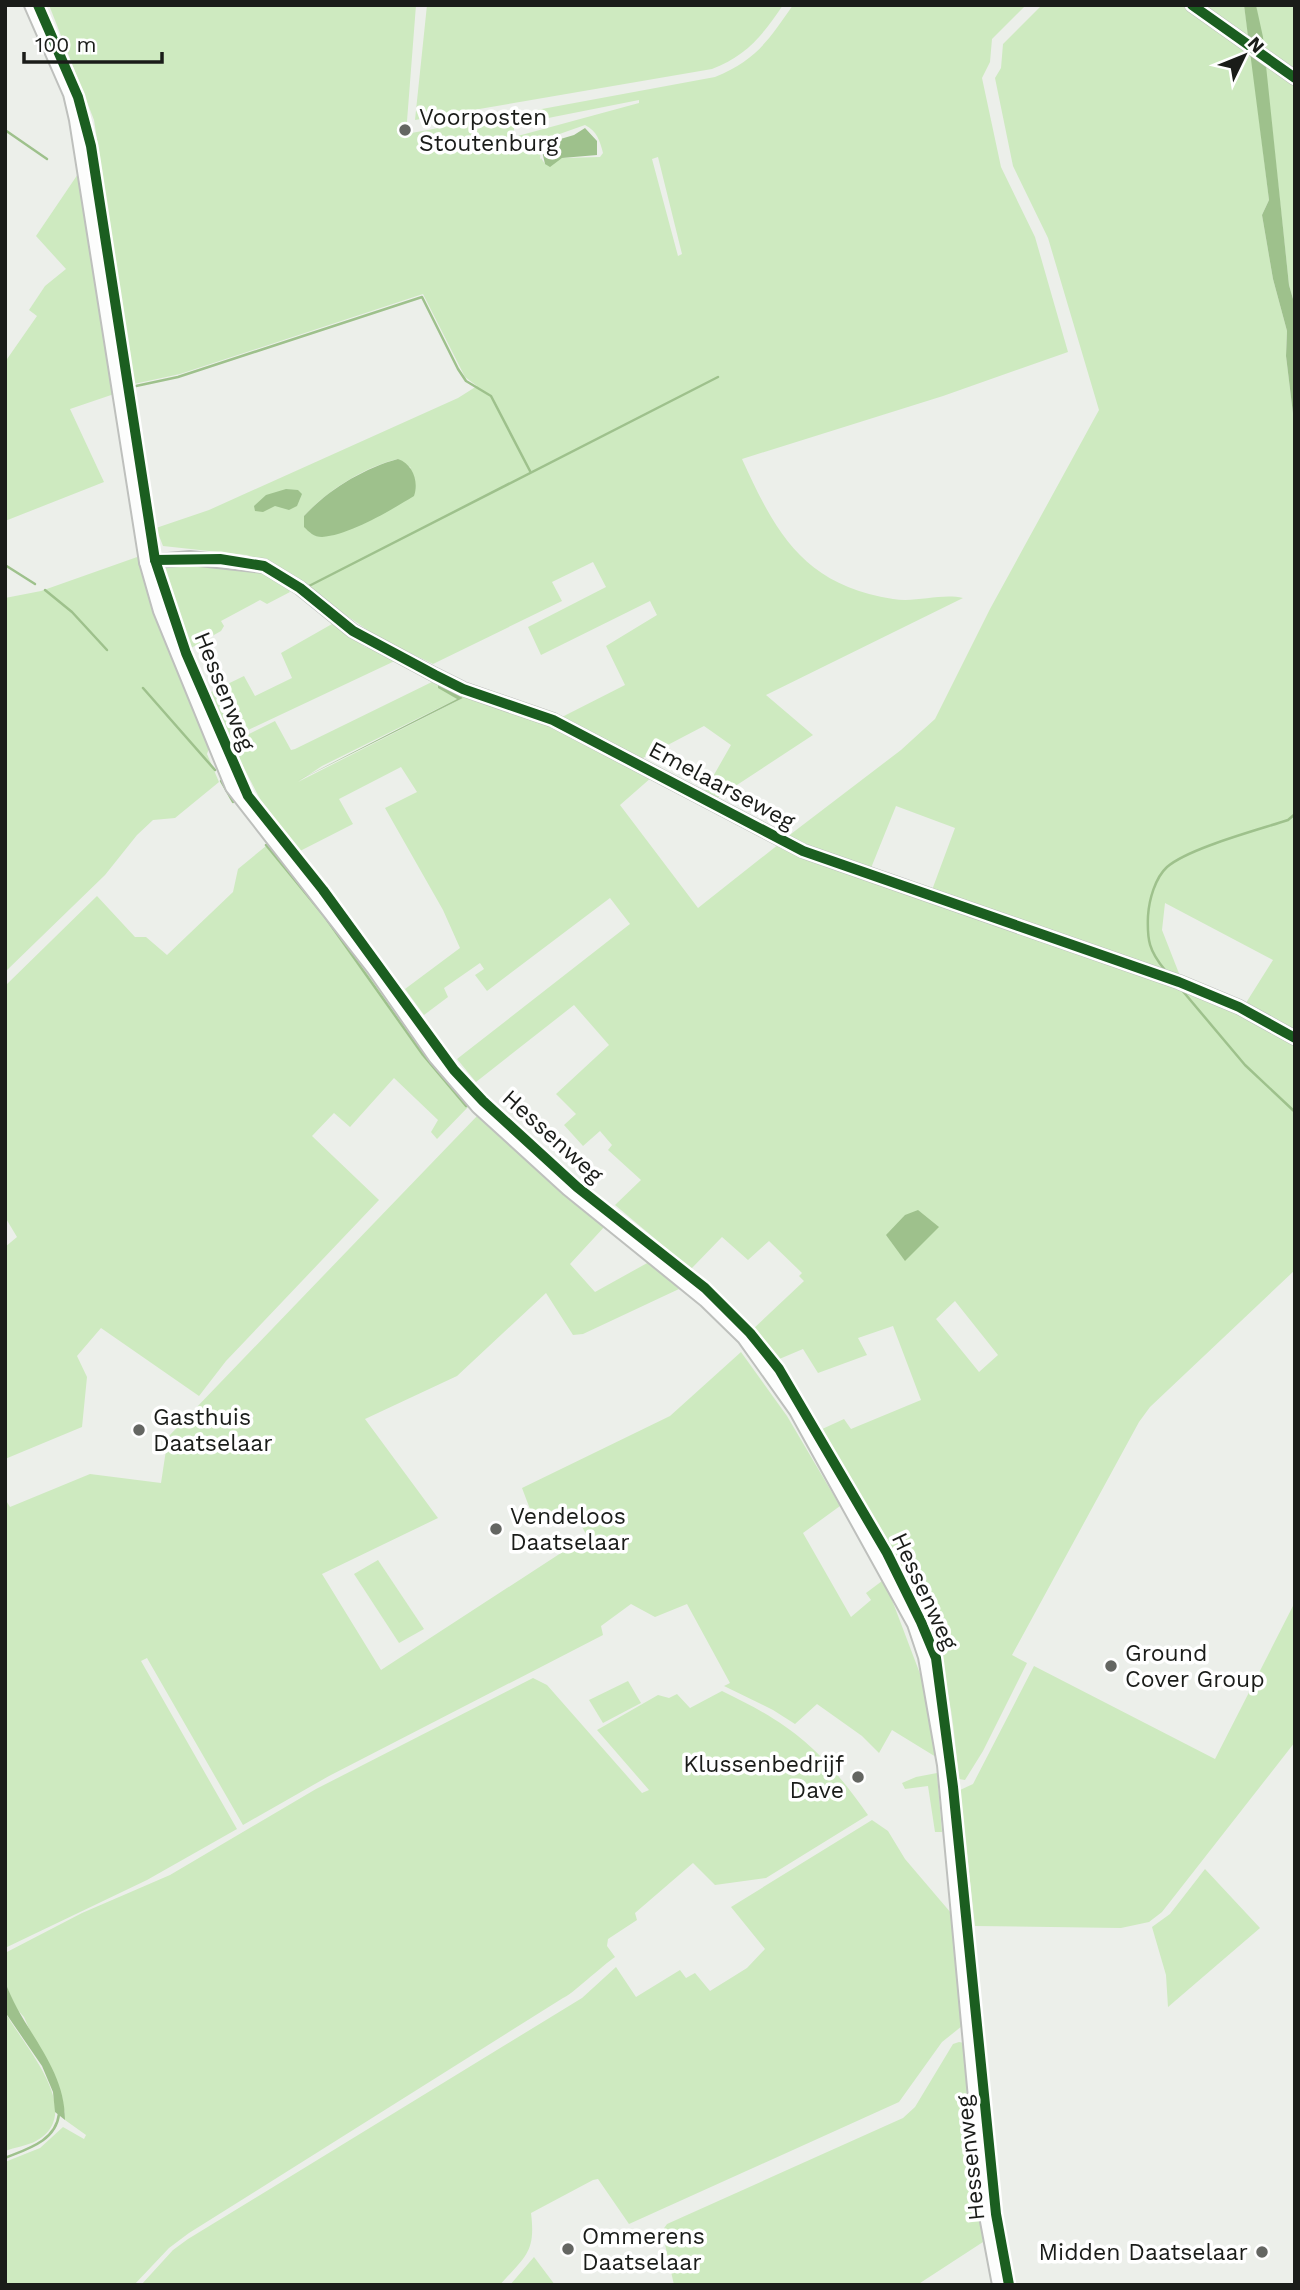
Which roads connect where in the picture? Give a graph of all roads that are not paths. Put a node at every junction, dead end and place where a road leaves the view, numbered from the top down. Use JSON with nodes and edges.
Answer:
{"nodes":[{"id":1,"x":31,"y":5,"type":"edge"},
{"id":2,"x":1192,"y":5,"type":"edge"},
{"id":3,"x":1295,"y":78,"type":"edge"},
{"id":4,"x":146,"y":562,"type":"junction"},
{"id":5,"x":1295,"y":1038,"type":"edge"},
{"id":6,"x":999,"y":2285,"type":"edge"}],
"edges":[{"from":1,"to":4,"type":"street","name":"Hessenweg"},
{"from":2,"to":3,"type":"street"},
{"from":4,"to":5,"type":"street","name":"Emelaarseweg"},
{"from":4,"to":6,"type":"street","name":"Hessenweg"}]}
